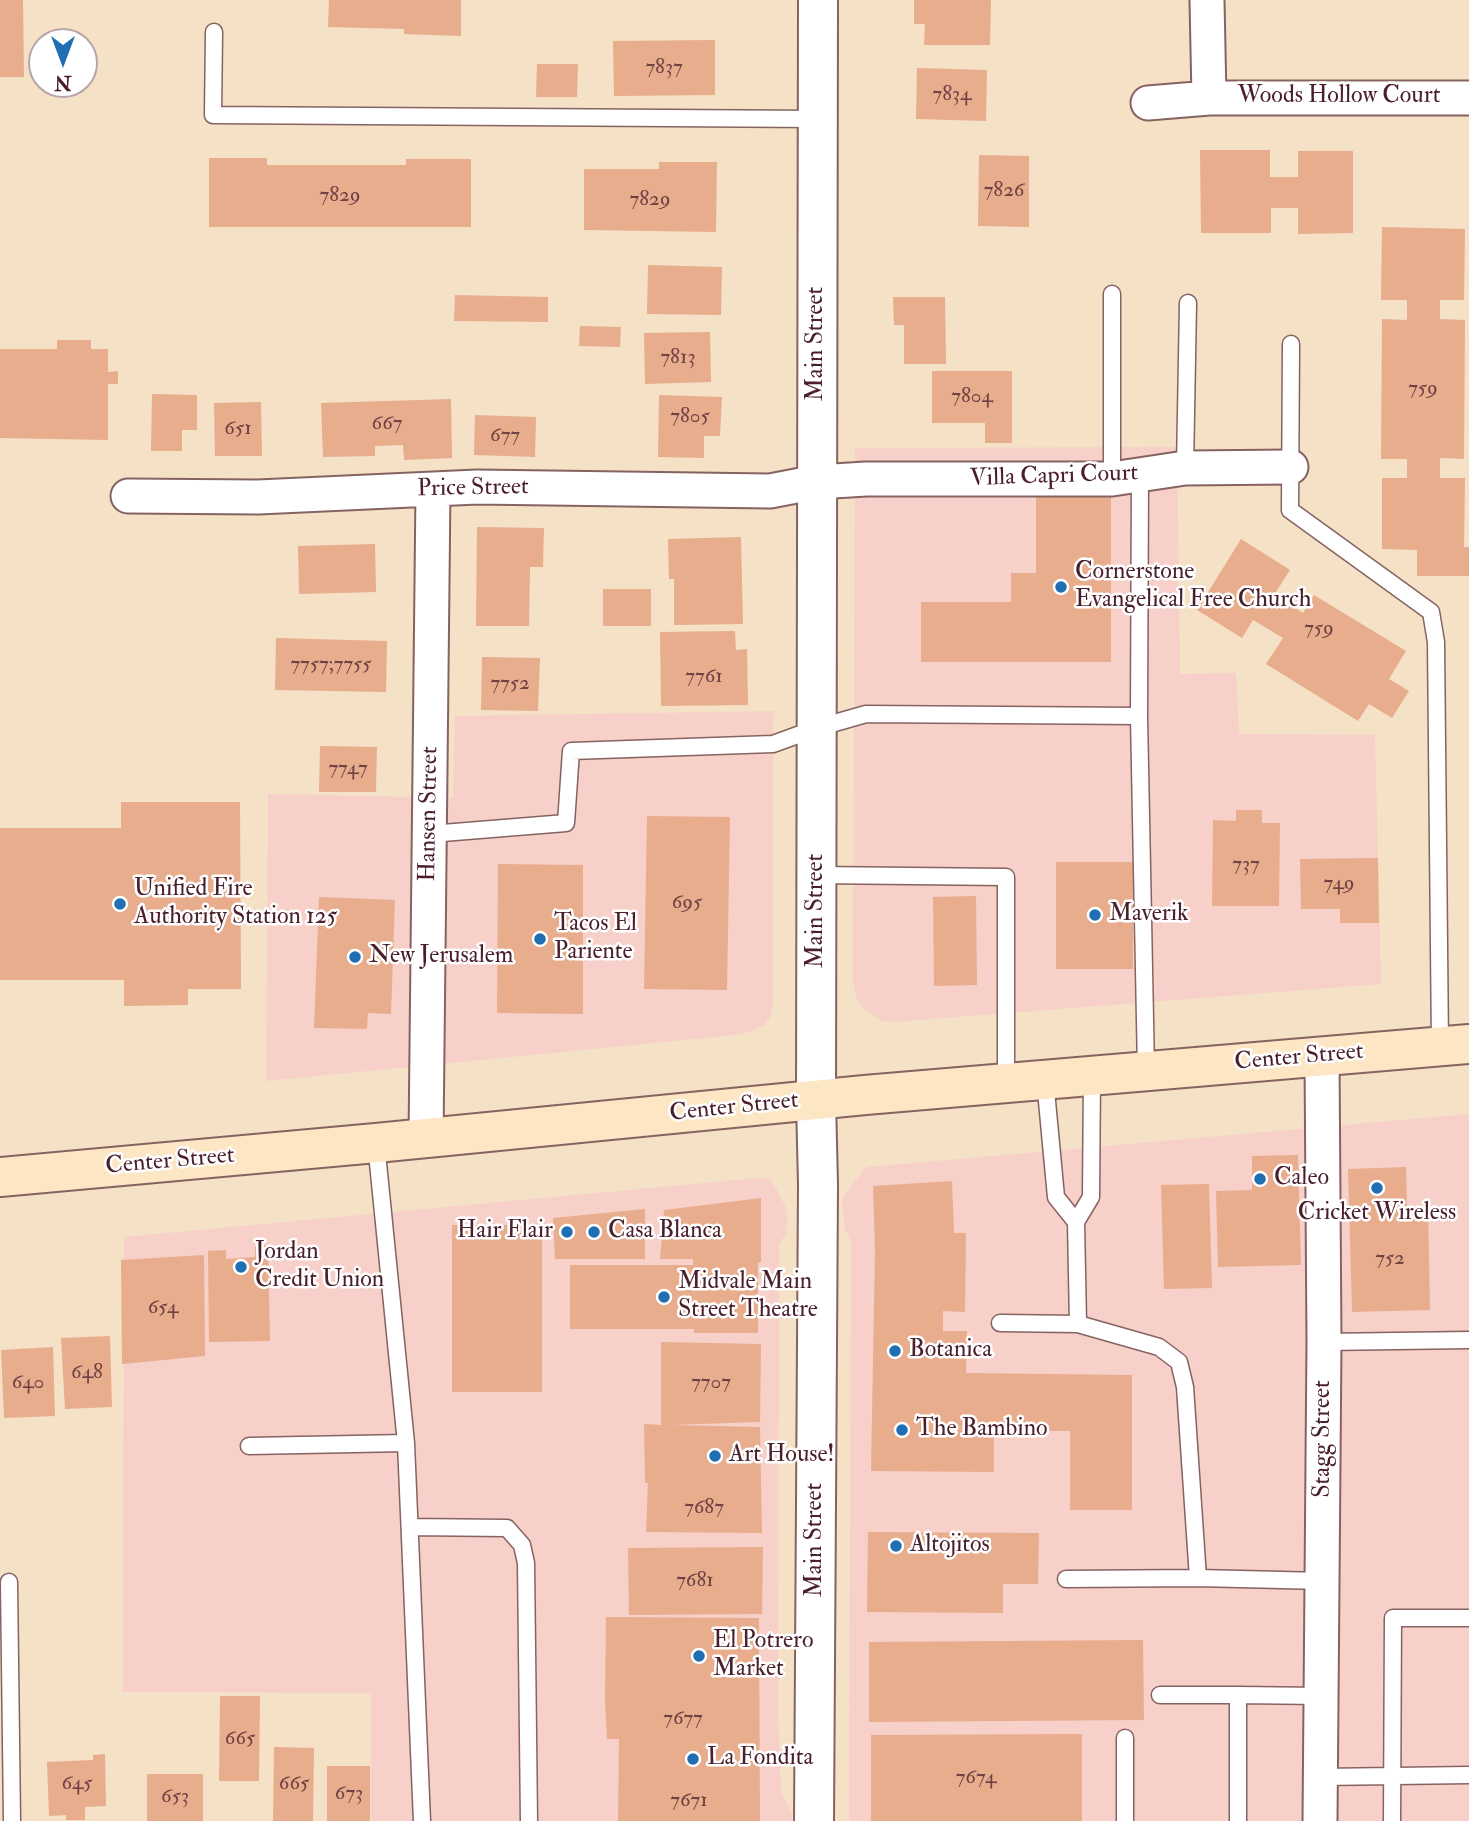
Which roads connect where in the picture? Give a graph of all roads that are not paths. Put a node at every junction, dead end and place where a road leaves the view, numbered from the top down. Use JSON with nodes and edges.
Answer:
{"nodes":[{"id":1,"x":818,"y":0,"type":"edge"},
{"id":2,"x":1207,"y":0,"type":"edge"},
{"id":3,"x":214,"y":32,"type":"dead end"},
{"id":4,"x":1209,"y":98,"type":"junction"},
{"id":5,"x":1469,"y":98,"type":"edge"},
{"id":6,"x":1148,"y":103,"type":"dead end"},
{"id":7,"x":818,"y":119,"type":"junction"},
{"id":8,"x":1112,"y":294,"type":"dead end"},
{"id":9,"x":1188,"y":303,"type":"dead end"},
{"id":10,"x":1291,"y":344,"type":"dead end"},
{"id":11,"x":1291,"y":467,"type":"junction"},
{"id":12,"x":1185,"y":468,"type":"junction"},
{"id":13,"x":1126,"y":478,"type":"junction"},
{"id":14,"x":817,"y":482,"type":"junction"},
{"id":15,"x":433,"y":489,"type":"junction"},
{"id":16,"x":128,"y":496,"type":"dead end"},
{"id":17,"x":1139,"y":716,"type":"junction"},
{"id":18,"x":817,"y":728,"type":"junction"},
{"id":19,"x":430,"y":834,"type":"junction"},
{"id":20,"x":816,"y":875,"type":"junction"},
{"id":21,"x":1454,"y":1045,"type":"edge"},
{"id":22,"x":1322,"y":1057,"type":"junction"},
{"id":23,"x":1146,"y":1071,"type":"junction"},
{"id":24,"x":1092,"y":1076,"type":"junction"},
{"id":25,"x":1045,"y":1080,"type":"junction"},
{"id":26,"x":1006,"y":1083,"type":"junction"},
{"id":27,"x":816,"y":1100,"type":"junction"},
{"id":28,"x":426,"y":1139,"type":"junction"},
{"id":29,"x":376,"y":1143,"type":"junction"},
{"id":30,"x":0,"y":1177,"type":"edge"},
{"id":31,"x":1076,"y":1222,"type":"junction"},
{"id":32,"x":1000,"y":1323,"type":"dead end"},
{"id":33,"x":1078,"y":1324,"type":"junction"},
{"id":34,"x":1469,"y":1340,"type":"edge"},
{"id":35,"x":1324,"y":1342,"type":"junction"},
{"id":36,"x":406,"y":1443,"type":"junction"},
{"id":37,"x":249,"y":1446,"type":"dead end"},
{"id":38,"x":411,"y":1527,"type":"junction"},
{"id":39,"x":1198,"y":1578,"type":"junction"},
{"id":40,"x":1066,"y":1579,"type":"dead end"},
{"id":41,"x":1322,"y":1581,"type":"junction"},
{"id":42,"x":9,"y":1582,"type":"dead end"},
{"id":43,"x":1469,"y":1618,"type":"edge"},
{"id":44,"x":1160,"y":1695,"type":"dead end"},
{"id":45,"x":1238,"y":1695,"type":"junction"},
{"id":46,"x":1321,"y":1696,"type":"junction"},
{"id":47,"x":1125,"y":1738,"type":"dead end"},
{"id":48,"x":1469,"y":1775,"type":"edge"},
{"id":49,"x":1392,"y":1776,"type":"junction"},
{"id":50,"x":1321,"y":1777,"type":"junction"},
{"id":51,"x":12,"y":1821,"type":"edge"},
{"id":52,"x":422,"y":1821,"type":"edge"},
{"id":53,"x":529,"y":1821,"type":"edge"},
{"id":54,"x":814,"y":1821,"type":"edge"},
{"id":55,"x":1125,"y":1821,"type":"edge"},
{"id":56,"x":1238,"y":1821,"type":"edge"},
{"id":57,"x":1320,"y":1821,"type":"edge"},
{"id":58,"x":1392,"y":1821,"type":"edge"}],
"edges":[{"from":1,"to":7,"type":"street","name":"Main Street"},
{"from":2,"to":4,"type":"street","name":"Woods Hollow Court"},
{"from":3,"to":7,"type":"lane"},
{"from":4,"to":5,"type":"street","name":"Woods Hollow Court"},
{"from":4,"to":6,"type":"street","name":"Woods Hollow Court"},
{"from":7,"to":14,"type":"street","name":"Main Street"},
{"from":8,"to":13,"type":"lane"},
{"from":9,"to":12,"type":"lane"},
{"from":10,"to":11,"type":"lane"},
{"from":11,"to":12,"type":"street","name":"Villa Capri Court"},
{"from":11,"to":21,"type":"lane"},
{"from":12,"to":13,"type":"street","name":"Villa Capri Court"},
{"from":13,"to":14,"type":"street","name":"Villa Capri Court"},
{"from":13,"to":17,"type":"lane"},
{"from":14,"to":15,"type":"street","name":"Price Street"},
{"from":14,"to":18,"type":"street","name":"Main Street"},
{"from":15,"to":16,"type":"street","name":"Price Street"},
{"from":15,"to":19,"type":"street","name":"Hansen Street"},
{"from":17,"to":18,"type":"lane"},
{"from":17,"to":23,"type":"lane"},
{"from":18,"to":19,"type":"lane"},
{"from":18,"to":20,"type":"street","name":"Main Street"},
{"from":19,"to":28,"type":"street","name":"Hansen Street"},
{"from":20,"to":26,"type":"lane"},
{"from":20,"to":27,"type":"street","name":"Main Street"},
{"from":21,"to":22,"type":"main road","name":"Center Street"},
{"from":22,"to":23,"type":"main road","name":"Center Street"},
{"from":22,"to":35,"type":"street","name":"Stagg Street"},
{"from":23,"to":24,"type":"main road","name":"Center Street"},
{"from":24,"to":25,"type":"main road","name":"Center Street"},
{"from":24,"to":31,"type":"lane"},
{"from":25,"to":26,"type":"main road","name":"Center Street"},
{"from":25,"to":31,"type":"lane"},
{"from":26,"to":27,"type":"main road","name":"Center Street"},
{"from":27,"to":28,"type":"main road","name":"Center Street"},
{"from":27,"to":54,"type":"street","name":"Main Street"},
{"from":28,"to":29,"type":"main road","name":"Center Street"},
{"from":29,"to":30,"type":"main road","name":"Center Street"},
{"from":29,"to":36,"type":"lane"},
{"from":31,"to":33,"type":"lane"},
{"from":32,"to":33,"type":"lane"},
{"from":33,"to":39,"type":"lane"},
{"from":34,"to":35,"type":"lane"},
{"from":35,"to":41,"type":"street","name":"Stagg Street"},
{"from":36,"to":37,"type":"lane"},
{"from":36,"to":38,"type":"lane"},
{"from":38,"to":52,"type":"lane"},
{"from":38,"to":53,"type":"lane"},
{"from":39,"to":40,"type":"lane"},
{"from":39,"to":41,"type":"lane"},
{"from":41,"to":46,"type":"street","name":"Stagg Street"},
{"from":42,"to":51,"type":"lane"},
{"from":43,"to":49,"type":"lane"},
{"from":44,"to":45,"type":"lane"},
{"from":45,"to":46,"type":"lane"},
{"from":45,"to":56,"type":"lane"},
{"from":46,"to":50,"type":"street","name":"Stagg Street"},
{"from":47,"to":55,"type":"lane"},
{"from":48,"to":49,"type":"lane"},
{"from":49,"to":50,"type":"lane"},
{"from":49,"to":58,"type":"lane"},
{"from":50,"to":57,"type":"street","name":"Stagg Street"}]}
